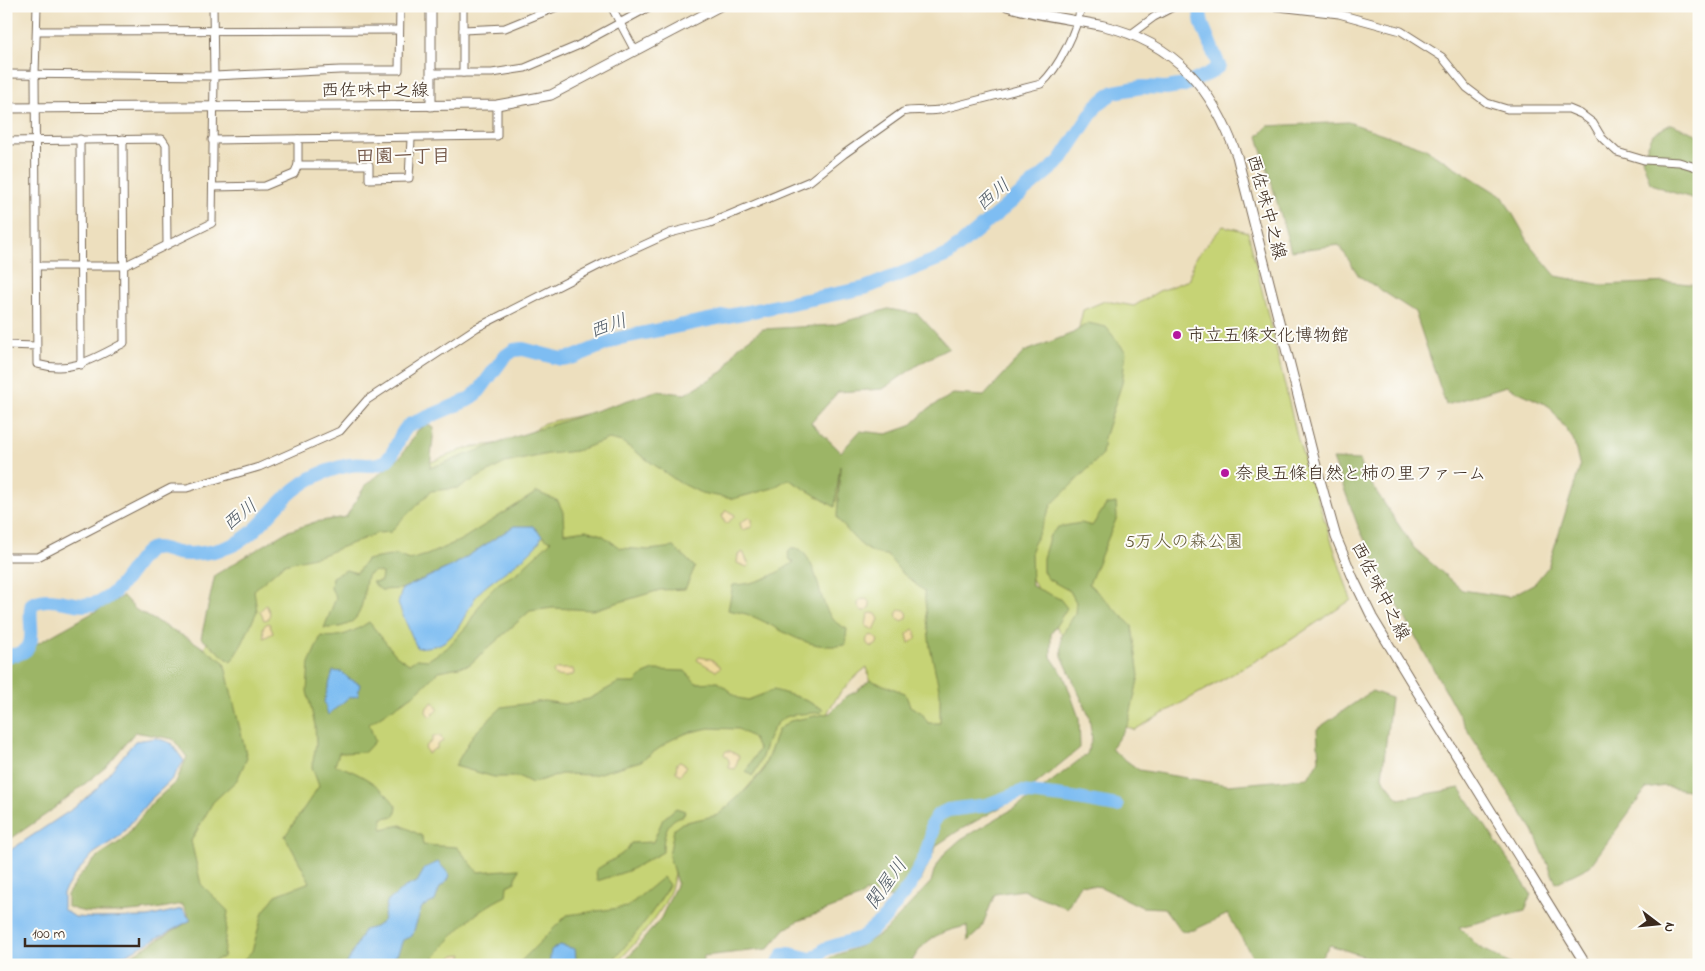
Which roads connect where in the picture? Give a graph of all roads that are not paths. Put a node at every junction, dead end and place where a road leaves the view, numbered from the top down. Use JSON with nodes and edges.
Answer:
{"nodes":[{"id":1,"x":37,"y":6,"type":"edge"},
{"id":2,"x":213,"y":6,"type":"edge"},
{"id":3,"x":400,"y":6,"type":"edge"},
{"id":4,"x":431,"y":6,"type":"edge"},
{"id":5,"x":463,"y":6,"type":"edge"},
{"id":6,"x":559,"y":6,"type":"edge"},
{"id":7,"x":611,"y":6,"type":"edge"},
{"id":8,"x":651,"y":6,"type":"edge"},
{"id":9,"x":720,"y":6,"type":"edge"},
{"id":10,"x":1007,"y":6,"type":"edge"},
{"id":11,"x":1081,"y":6,"type":"edge"},
{"id":12,"x":1175,"y":6,"type":"edge"},
{"id":13,"x":1270,"y":6,"type":"edge"},
{"id":14,"x":1078,"y":21,"type":"junction"},
{"id":15,"x":620,"y":22,"type":"junction"},
{"id":16,"x":400,"y":30,"type":"junction"},
{"id":17,"x":463,"y":30,"type":"junction"},
{"id":18,"x":38,"y":31,"type":"junction"},
{"id":19,"x":214,"y":32,"type":"junction"},
{"id":20,"x":1131,"y":34,"type":"junction"},
{"id":21,"x":635,"y":51,"type":"junction"},
{"id":22,"x":432,"y":72,"type":"junction"},
{"id":23,"x":463,"y":73,"type":"junction"},
{"id":24,"x":6,"y":74,"type":"edge"},
{"id":25,"x":35,"y":74,"type":"junction"},
{"id":26,"x":214,"y":76,"type":"junction"},
{"id":27,"x":497,"y":105,"type":"junction"},
{"id":28,"x":431,"y":106,"type":"junction"},
{"id":29,"x":213,"y":107,"type":"junction"},
{"id":30,"x":6,"y":108,"type":"edge"},
{"id":31,"x":35,"y":108,"type":"junction"},
{"id":32,"x":80,"y":139,"type":"junction"},
{"id":33,"x":123,"y":139,"type":"junction"},
{"id":34,"x":298,"y":139,"type":"junction"},
{"id":35,"x":411,"y":139,"type":"junction"},
{"id":36,"x":36,"y":140,"type":"junction"},
{"id":37,"x":212,"y":140,"type":"junction"},
{"id":38,"x":6,"y":141,"type":"edge"},
{"id":39,"x":298,"y":165,"type":"junction"},
{"id":40,"x":1699,"y":168,"type":"edge"},
{"id":41,"x":214,"y":186,"type":"junction"},
{"id":42,"x":168,"y":245,"type":"junction"},
{"id":43,"x":38,"y":266,"type":"junction"},
{"id":44,"x":124,"y":266,"type":"junction"},
{"id":45,"x":80,"y":267,"type":"junction"},
{"id":46,"x":6,"y":345,"type":"edge"},
{"id":47,"x":36,"y":346,"type":"junction"},
{"id":48,"x":81,"y":365,"type":"junction"},
{"id":49,"x":6,"y":556,"type":"edge"},
{"id":50,"x":1586,"y":965,"type":"edge"}],
"edges":[{"from":1,"to":18,"type":"street"},
{"from":2,"to":19,"type":"street"},
{"from":3,"to":16,"type":"street"},
{"from":4,"to":22,"type":"main road"},
{"from":5,"to":17,"type":"street"},
{"from":6,"to":17,"type":"street"},
{"from":7,"to":15,"type":"street"},
{"from":8,"to":15,"type":"street"},
{"from":9,"to":21,"type":"main road","name":"西佐味中之線"},
{"from":10,"to":14,"type":"main road","name":"西佐味中之線"},
{"from":11,"to":14,"type":"street"},
{"from":12,"to":20,"type":"street"},
{"from":13,"to":40,"type":"street"},
{"from":14,"to":20,"type":"main road","name":"西佐味中之線"},
{"from":14,"to":49,"type":"street"},
{"from":15,"to":21,"type":"street"},
{"from":15,"to":23,"type":"street"},
{"from":16,"to":19,"type":"street"},
{"from":16,"to":26,"type":"street"},
{"from":17,"to":23,"type":"street"},
{"from":18,"to":19,"type":"street"},
{"from":18,"to":25,"type":"street"},
{"from":19,"to":26,"type":"street"},
{"from":20,"to":50,"type":"main road","name":"西佐味中之線"},
{"from":21,"to":27,"type":"main road","name":"西佐味中之線"},
{"from":22,"to":23,"type":"street"},
{"from":22,"to":28,"type":"main road"},
{"from":24,"to":25,"type":"street"},
{"from":25,"to":26,"type":"street"},
{"from":25,"to":31,"type":"street"},
{"from":26,"to":29,"type":"street"},
{"from":27,"to":28,"type":"main road","name":"西佐味中之線"},
{"from":27,"to":35,"type":"street"},
{"from":28,"to":29,"type":"main road","name":"西佐味中之線"},
{"from":29,"to":31,"type":"main road","name":"西佐味中之線"},
{"from":29,"to":37,"type":"street"},
{"from":30,"to":31,"type":"main road","name":"西佐味中之線"},
{"from":31,"to":36,"type":"street"},
{"from":32,"to":33,"type":"street"},
{"from":32,"to":36,"type":"street"},
{"from":32,"to":45,"type":"street"},
{"from":33,"to":42,"type":"street"},
{"from":33,"to":44,"type":"street"},
{"from":34,"to":35,"type":"street"},
{"from":34,"to":37,"type":"street"},
{"from":34,"to":39,"type":"street"},
{"from":35,"to":39,"type":"street"},
{"from":36,"to":38,"type":"street"},
{"from":36,"to":43,"type":"street"},
{"from":37,"to":41,"type":"street"},
{"from":39,"to":41,"type":"street"},
{"from":41,"to":42,"type":"street"},
{"from":42,"to":44,"type":"street"},
{"from":43,"to":45,"type":"street"},
{"from":43,"to":47,"type":"street"},
{"from":44,"to":45,"type":"street"},
{"from":44,"to":48,"type":"street"},
{"from":45,"to":48,"type":"street"},
{"from":46,"to":47,"type":"street"},
{"from":47,"to":48,"type":"street"}]}
